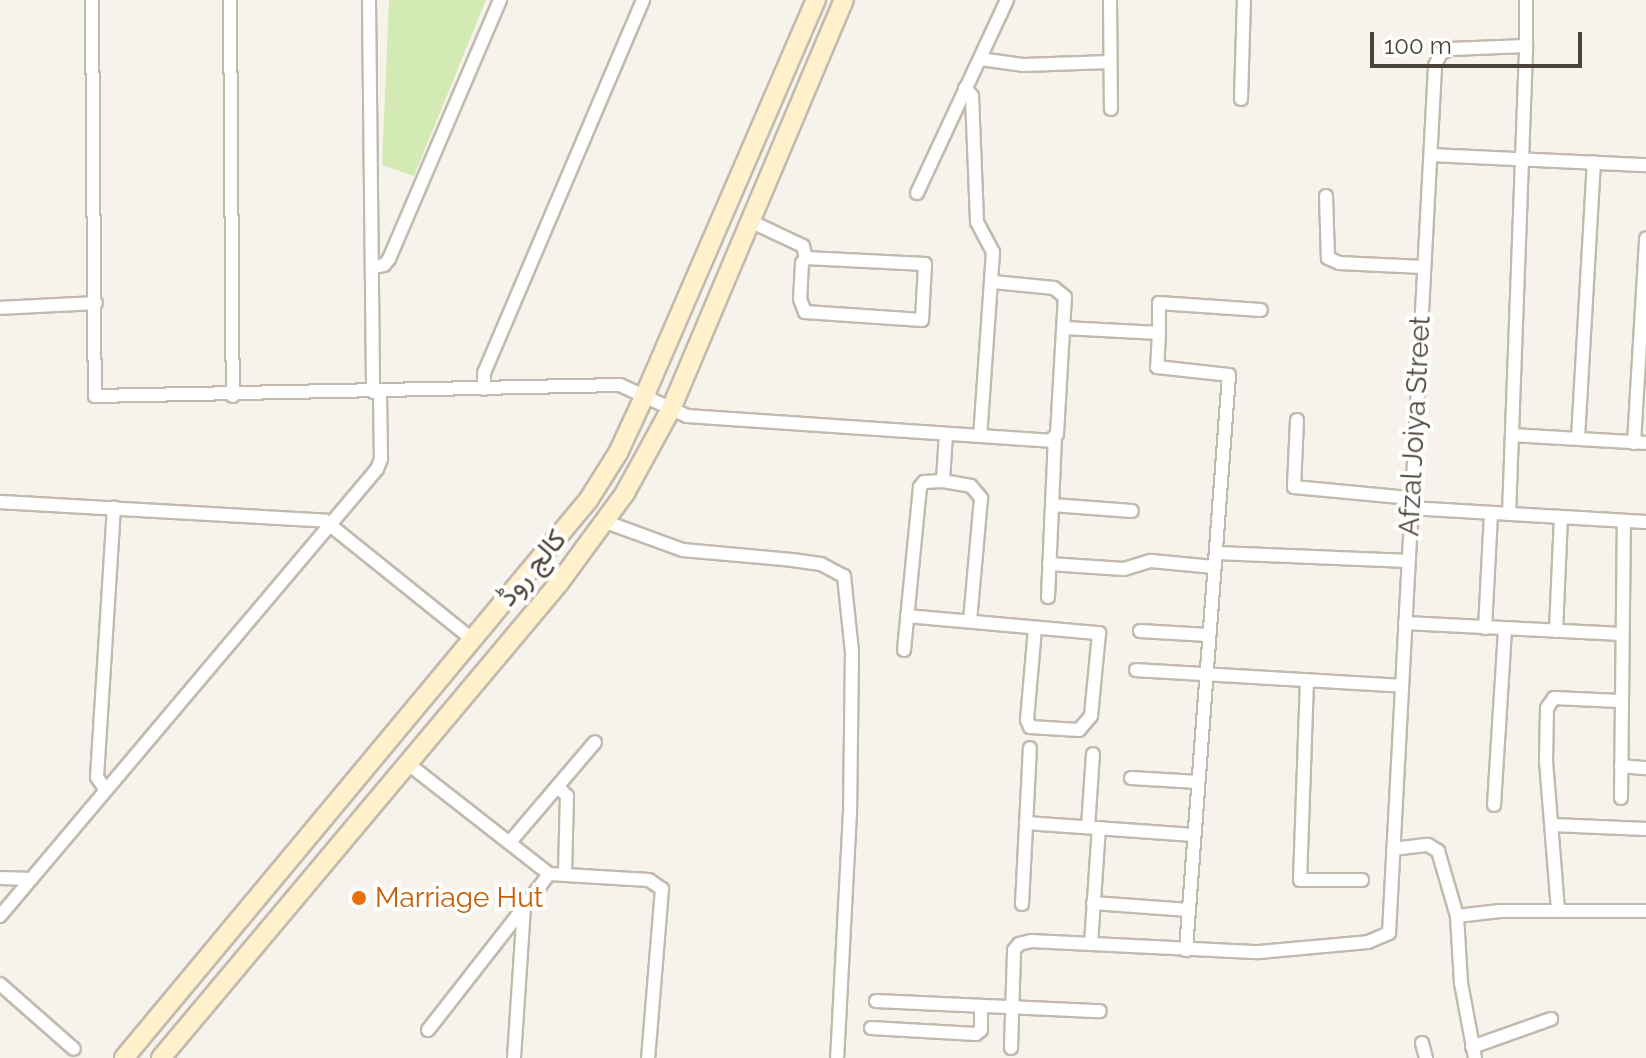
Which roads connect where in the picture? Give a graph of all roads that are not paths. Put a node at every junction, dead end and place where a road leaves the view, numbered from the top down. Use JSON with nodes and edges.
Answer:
{"nodes":[{"id":1,"x":92,"y":0,"type":"edge"},
{"id":2,"x":230,"y":0,"type":"edge"},
{"id":3,"x":369,"y":0,"type":"edge"},
{"id":4,"x":500,"y":0,"type":"edge"},
{"id":5,"x":643,"y":0,"type":"edge"},
{"id":6,"x":816,"y":0,"type":"edge"},
{"id":7,"x":844,"y":0,"type":"edge"},
{"id":8,"x":1007,"y":0,"type":"edge"},
{"id":9,"x":1110,"y":0,"type":"edge"},
{"id":10,"x":1244,"y":0,"type":"edge"},
{"id":11,"x":1526,"y":0,"type":"edge"},
{"id":12,"x":1526,"y":46,"type":"junction"},
{"id":13,"x":980,"y":59,"type":"junction"},
{"id":14,"x":1110,"y":62,"type":"junction"},
{"id":15,"x":965,"y":88,"type":"junction"},
{"id":16,"x":1241,"y":99,"type":"dead end"},
{"id":17,"x":1111,"y":109,"type":"dead end"},
{"id":18,"x":1431,"y":155,"type":"junction"},
{"id":19,"x":1523,"y":157,"type":"junction"},
{"id":20,"x":1594,"y":162,"type":"junction"},
{"id":21,"x":1646,"y":165,"type":"edge"},
{"id":22,"x":917,"y":193,"type":"dead end"},
{"id":23,"x":1326,"y":196,"type":"dead end"},
{"id":24,"x":752,"y":222,"type":"junction"},
{"id":25,"x":1646,"y":238,"type":"edge"},
{"id":26,"x":806,"y":258,"type":"junction"},
{"id":27,"x":373,"y":267,"type":"junction"},
{"id":28,"x":1423,"y":267,"type":"junction"},
{"id":29,"x":993,"y":282,"type":"junction"},
{"id":30,"x":1645,"y":288,"type":"edge"},
{"id":31,"x":96,"y":303,"type":"junction"},
{"id":32,"x":0,"y":308,"type":"edge"},
{"id":33,"x":1261,"y":310,"type":"dead end"},
{"id":34,"x":1064,"y":328,"type":"junction"},
{"id":35,"x":1159,"y":333,"type":"junction"},
{"id":36,"x":484,"y":389,"type":"junction"},
{"id":37,"x":376,"y":392,"type":"junction"},
{"id":38,"x":233,"y":396,"type":"junction"},
{"id":39,"x":644,"y":397,"type":"junction"},
{"id":40,"x":671,"y":409,"type":"junction"},
{"id":41,"x":1297,"y":420,"type":"dead end"},
{"id":42,"x":946,"y":434,"type":"junction"},
{"id":43,"x":1513,"y":435,"type":"junction"},
{"id":44,"x":980,"y":436,"type":"junction"},
{"id":45,"x":1578,"y":438,"type":"junction"},
{"id":46,"x":1055,"y":439,"type":"junction"},
{"id":47,"x":1640,"y":443,"type":"edge"},
{"id":48,"x":943,"y":481,"type":"junction"},
{"id":49,"x":0,"y":502,"type":"edge"},
{"id":50,"x":1410,"y":503,"type":"junction"},
{"id":51,"x":1052,"y":505,"type":"junction"},
{"id":52,"x":114,"y":508,"type":"junction"},
{"id":53,"x":1132,"y":511,"type":"dead end"},
{"id":54,"x":1491,"y":513,"type":"junction"},
{"id":55,"x":1509,"y":514,"type":"junction"},
{"id":56,"x":1561,"y":517,"type":"junction"},
{"id":57,"x":1624,"y":521,"type":"junction"},
{"id":58,"x":606,"y":522,"type":"junction"},
{"id":59,"x":1646,"y":522,"type":"edge"},
{"id":60,"x":333,"y":525,"type":"junction"},
{"id":61,"x":1217,"y":553,"type":"junction"},
{"id":62,"x":1409,"y":561,"type":"junction"},
{"id":63,"x":1049,"y":564,"type":"junction"},
{"id":64,"x":1214,"y":567,"type":"junction"},
{"id":65,"x":1048,"y":597,"type":"dead end"},
{"id":66,"x":907,"y":616,"type":"junction"},
{"id":67,"x":970,"y":622,"type":"junction"},
{"id":68,"x":1405,"y":623,"type":"junction"},
{"id":69,"x":1035,"y":628,"type":"junction"},
{"id":70,"x":1485,"y":628,"type":"junction"},
{"id":71,"x":1505,"y":629,"type":"junction"},
{"id":72,"x":1140,"y":631,"type":"dead end"},
{"id":73,"x":1556,"y":631,"type":"junction"},
{"id":74,"x":1622,"y":634,"type":"junction"},
{"id":75,"x":1208,"y":635,"type":"junction"},
{"id":76,"x":472,"y":639,"type":"junction"},
{"id":77,"x":904,"y":650,"type":"dead end"},
{"id":78,"x":455,"y":659,"type":"junction"},
{"id":79,"x":1136,"y":670,"type":"dead end"},
{"id":80,"x":1204,"y":673,"type":"junction"},
{"id":81,"x":477,"y":678,"type":"junction"},
{"id":82,"x":1307,"y":680,"type":"junction"},
{"id":83,"x":1402,"y":686,"type":"junction"},
{"id":84,"x":1620,"y":701,"type":"junction"},
{"id":85,"x":595,"y":742,"type":"dead end"},
{"id":86,"x":1030,"y":748,"type":"dead end"},
{"id":87,"x":1093,"y":754,"type":"dead end"},
{"id":88,"x":407,"y":763,"type":"junction"},
{"id":89,"x":1621,"y":766,"type":"junction"},
{"id":90,"x":1646,"y":768,"type":"edge"},
{"id":91,"x":1131,"y":778,"type":"dead end"},
{"id":92,"x":1198,"y":782,"type":"junction"},
{"id":93,"x":558,"y":787,"type":"junction"},
{"id":94,"x":105,"y":789,"type":"junction"},
{"id":95,"x":1621,"y":798,"type":"dead end"},
{"id":96,"x":1494,"y":805,"type":"dead end"},
{"id":97,"x":1026,"y":823,"type":"junction"},
{"id":98,"x":1552,"y":825,"type":"junction"},
{"id":99,"x":1094,"y":827,"type":"junction"},
{"id":100,"x":1646,"y":829,"type":"edge"},
{"id":101,"x":1194,"y":835,"type":"junction"},
{"id":102,"x":510,"y":842,"type":"junction"},
{"id":103,"x":1393,"y":849,"type":"junction"},
{"id":104,"x":549,"y":874,"type":"junction"},
{"id":105,"x":565,"y":875,"type":"junction"},
{"id":106,"x":0,"y":878,"type":"edge"},
{"id":107,"x":31,"y":879,"type":"junction"},
{"id":108,"x":1362,"y":880,"type":"dead end"},
{"id":109,"x":1093,"y":903,"type":"junction"},
{"id":110,"x":1022,"y":904,"type":"dead end"},
{"id":111,"x":524,"y":907,"type":"junction"},
{"id":112,"x":1189,"y":910,"type":"junction"},
{"id":113,"x":1558,"y":910,"type":"junction"},
{"id":114,"x":1646,"y":911,"type":"edge"},
{"id":115,"x":0,"y":916,"type":"edge"},
{"id":116,"x":1457,"y":916,"type":"junction"},
{"id":117,"x":1091,"y":944,"type":"junction"},
{"id":118,"x":1186,"y":950,"type":"junction"},
{"id":119,"x":0,"y":984,"type":"edge"},
{"id":120,"x":876,"y":1001,"type":"dead end"},
{"id":121,"x":981,"y":1006,"type":"junction"},
{"id":122,"x":1013,"y":1007,"type":"junction"},
{"id":123,"x":1100,"y":1011,"type":"dead end"},
{"id":124,"x":1551,"y":1019,"type":"dead end"},
{"id":125,"x":871,"y":1028,"type":"dead end"},
{"id":126,"x":428,"y":1030,"type":"dead end"},
{"id":127,"x":1422,"y":1043,"type":"dead end"},
{"id":128,"x":1011,"y":1048,"type":"dead end"},
{"id":129,"x":74,"y":1049,"type":"dead end"},
{"id":130,"x":1474,"y":1053,"type":"edge"},
{"id":131,"x":124,"y":1058,"type":"edge"},
{"id":132,"x":161,"y":1058,"type":"edge"},
{"id":133,"x":514,"y":1058,"type":"edge"},
{"id":134,"x":648,"y":1058,"type":"edge"},
{"id":135,"x":837,"y":1058,"type":"edge"},
{"id":136,"x":1426,"y":1058,"type":"edge"}],
"edges":[{"from":1,"to":31,"type":"street"},
{"from":2,"to":38,"type":"street"},
{"from":3,"to":27,"type":"street"},
{"from":4,"to":27,"type":"street"},
{"from":5,"to":36,"type":"street"},
{"from":6,"to":39,"type":"main road","name":"کالج روڈ"},
{"from":7,"to":24,"type":"main road","name":"کالج روڈ"},
{"from":8,"to":13,"type":"street"},
{"from":9,"to":14,"type":"street"},
{"from":10,"to":16,"type":"street"},
{"from":11,"to":12,"type":"street"},
{"from":12,"to":18,"type":"street","name":"Afzal Joiya Street"},
{"from":12,"to":19,"type":"street"},
{"from":13,"to":14,"type":"street"},
{"from":13,"to":15,"type":"street"},
{"from":14,"to":17,"type":"street"},
{"from":15,"to":22,"type":"street"},
{"from":15,"to":29,"type":"street"},
{"from":18,"to":19,"type":"street"},
{"from":18,"to":28,"type":"street","name":"Afzal Joiya Street"},
{"from":19,"to":20,"type":"street"},
{"from":19,"to":43,"type":"street"},
{"from":20,"to":21,"type":"street"},
{"from":20,"to":45,"type":"street"},
{"from":23,"to":28,"type":"street"},
{"from":24,"to":26,"type":"street"},
{"from":24,"to":40,"type":"main road","name":"کالج روڈ"},
{"from":25,"to":30,"type":"street"},
{"from":26,"to":26,"type":"street"},
{"from":27,"to":37,"type":"street"},
{"from":28,"to":50,"type":"street","name":"Afzal Joiya Street"},
{"from":29,"to":34,"type":"street"},
{"from":29,"to":44,"type":"street"},
{"from":30,"to":47,"type":"street"},
{"from":31,"to":32,"type":"street"},
{"from":31,"to":38,"type":"street"},
{"from":33,"to":35,"type":"street"},
{"from":34,"to":35,"type":"street"},
{"from":34,"to":46,"type":"street"},
{"from":35,"to":61,"type":"street"},
{"from":36,"to":37,"type":"street"},
{"from":36,"to":39,"type":"street"},
{"from":37,"to":38,"type":"street"},
{"from":37,"to":60,"type":"street"},
{"from":39,"to":40,"type":"street"},
{"from":39,"to":76,"type":"main road","name":"کالج روڈ"},
{"from":40,"to":42,"type":"street"},
{"from":40,"to":58,"type":"main road","name":"کالج روڈ"},
{"from":41,"to":50,"type":"street"},
{"from":42,"to":44,"type":"street"},
{"from":42,"to":48,"type":"street"},
{"from":43,"to":45,"type":"street"},
{"from":43,"to":55,"type":"street"},
{"from":44,"to":46,"type":"street"},
{"from":45,"to":47,"type":"street"},
{"from":46,"to":51,"type":"street"},
{"from":48,"to":66,"type":"street"},
{"from":48,"to":67,"type":"street"},
{"from":49,"to":52,"type":"street"},
{"from":50,"to":54,"type":"street"},
{"from":50,"to":62,"type":"street","name":"Afzal Joiya Street"},
{"from":51,"to":53,"type":"street"},
{"from":51,"to":63,"type":"street"},
{"from":52,"to":60,"type":"street"},
{"from":52,"to":94,"type":"street"},
{"from":54,"to":55,"type":"street"},
{"from":54,"to":70,"type":"street"},
{"from":55,"to":56,"type":"street"},
{"from":56,"to":57,"type":"street"},
{"from":56,"to":73,"type":"street"},
{"from":57,"to":59,"type":"street"},
{"from":57,"to":74,"type":"street"},
{"from":58,"to":81,"type":"main road","name":"کالج روڈ"},
{"from":58,"to":135,"type":"street"},
{"from":60,"to":76,"type":"street"},
{"from":60,"to":94,"type":"street"},
{"from":61,"to":62,"type":"street"},
{"from":61,"to":64,"type":"street"},
{"from":62,"to":68,"type":"street","name":"Afzal Joiya Street"},
{"from":63,"to":64,"type":"street"},
{"from":63,"to":65,"type":"street"},
{"from":64,"to":75,"type":"street"},
{"from":66,"to":67,"type":"street"},
{"from":66,"to":77,"type":"street"},
{"from":67,"to":69,"type":"street"},
{"from":68,"to":70,"type":"street"},
{"from":68,"to":83,"type":"street","name":"Afzal Joiya Street"},
{"from":69,"to":69,"type":"street"},
{"from":70,"to":71,"type":"street"},
{"from":71,"to":73,"type":"street"},
{"from":71,"to":96,"type":"street"},
{"from":72,"to":75,"type":"street"},
{"from":73,"to":74,"type":"street"},
{"from":74,"to":84,"type":"street"},
{"from":75,"to":80,"type":"street"},
{"from":76,"to":78,"type":"main road","name":"کالج روڈ"},
{"from":78,"to":81,"type":"main road"},
{"from":78,"to":131,"type":"main road","name":"کالج روڈ"},
{"from":79,"to":80,"type":"street"},
{"from":80,"to":82,"type":"street"},
{"from":80,"to":92,"type":"street"},
{"from":81,"to":88,"type":"main road","name":"کالج روڈ"},
{"from":82,"to":83,"type":"street"},
{"from":82,"to":108,"type":"street"},
{"from":83,"to":103,"type":"street","name":"Afzal Joiya Street"},
{"from":84,"to":89,"type":"street"},
{"from":84,"to":98,"type":"street"},
{"from":85,"to":93,"type":"street"},
{"from":86,"to":97,"type":"street"},
{"from":87,"to":99,"type":"street"},
{"from":88,"to":102,"type":"street"},
{"from":88,"to":132,"type":"main road","name":"کالج روڈ"},
{"from":89,"to":90,"type":"street"},
{"from":89,"to":95,"type":"street"},
{"from":91,"to":92,"type":"street"},
{"from":92,"to":101,"type":"street"},
{"from":93,"to":102,"type":"street"},
{"from":93,"to":105,"type":"street"},
{"from":94,"to":107,"type":"street"},
{"from":97,"to":99,"type":"street"},
{"from":97,"to":110,"type":"street"},
{"from":98,"to":100,"type":"street"},
{"from":98,"to":113,"type":"street"},
{"from":99,"to":101,"type":"street"},
{"from":99,"to":109,"type":"street"},
{"from":101,"to":112,"type":"street"},
{"from":102,"to":104,"type":"street"},
{"from":103,"to":116,"type":"street"},
{"from":103,"to":118,"type":"street","name":"Afzal Joiya Street"},
{"from":104,"to":105,"type":"street"},
{"from":104,"to":111,"type":"street"},
{"from":105,"to":134,"type":"street"},
{"from":106,"to":107,"type":"street"},
{"from":107,"to":115,"type":"street"},
{"from":109,"to":112,"type":"street"},
{"from":109,"to":117,"type":"street"},
{"from":111,"to":126,"type":"street"},
{"from":111,"to":133,"type":"street"},
{"from":112,"to":118,"type":"street"},
{"from":113,"to":114,"type":"street"},
{"from":113,"to":116,"type":"street"},
{"from":116,"to":130,"type":"street"},
{"from":117,"to":118,"type":"street"},
{"from":117,"to":122,"type":"street"},
{"from":119,"to":129,"type":"street"},
{"from":120,"to":121,"type":"street"},
{"from":121,"to":122,"type":"street"},
{"from":121,"to":125,"type":"street"},
{"from":122,"to":123,"type":"street"},
{"from":122,"to":128,"type":"street"},
{"from":124,"to":130,"type":"street"},
{"from":127,"to":136,"type":"street"}]}
